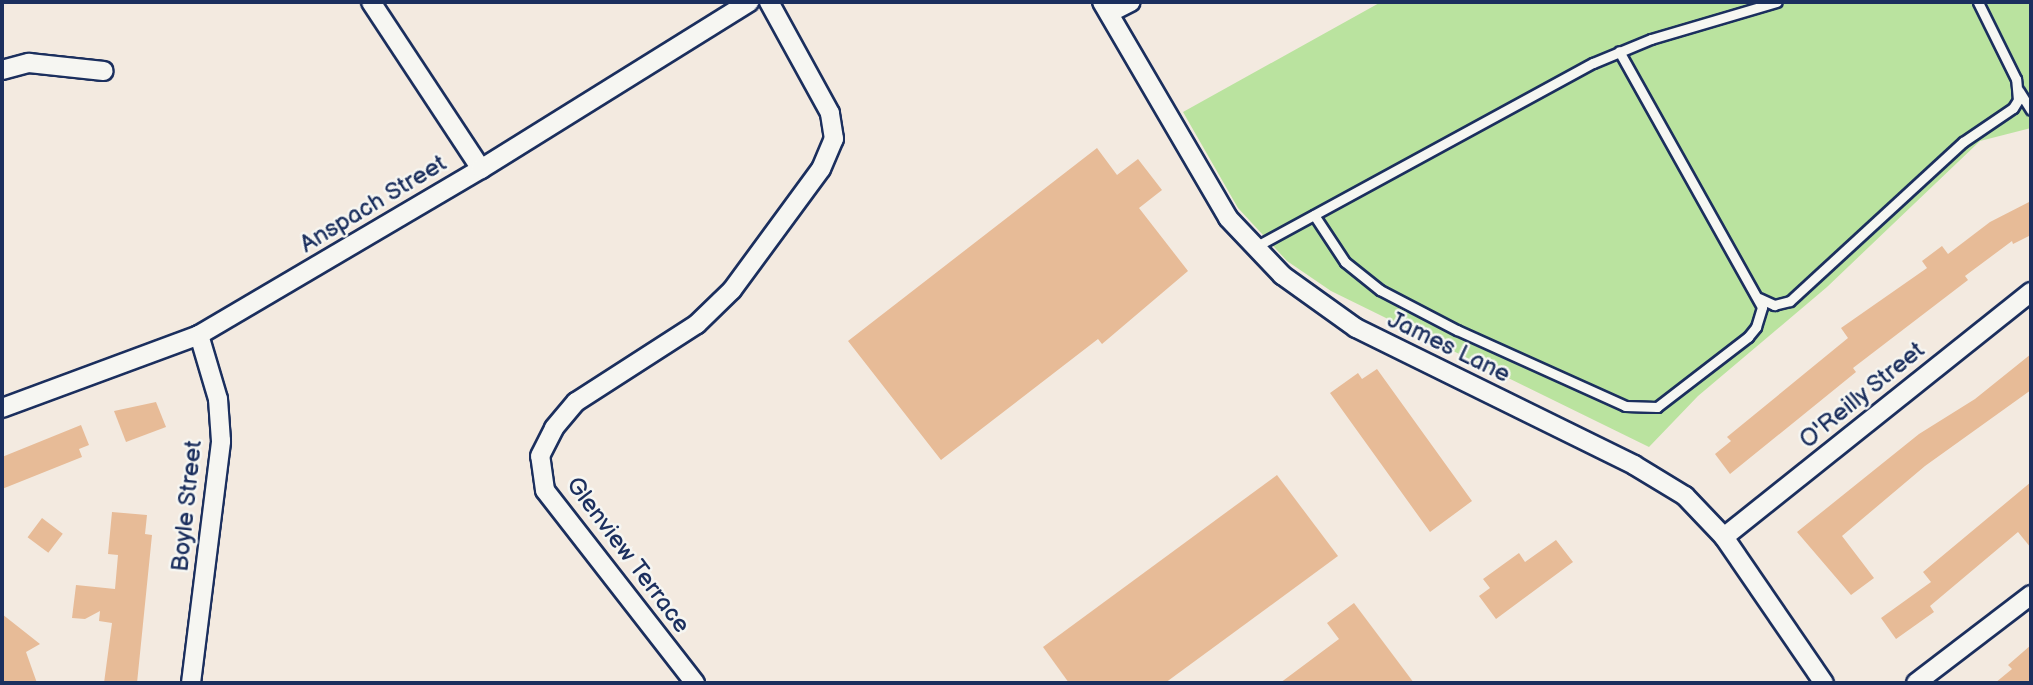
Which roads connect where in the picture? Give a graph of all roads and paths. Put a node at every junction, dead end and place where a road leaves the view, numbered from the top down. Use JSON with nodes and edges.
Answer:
{"nodes":[{"id":1,"x":371,"y":2,"type":"edge"},
{"id":2,"x":749,"y":2,"type":"edge"},
{"id":3,"x":769,"y":2,"type":"edge"},
{"id":4,"x":1131,"y":2,"type":"edge"},
{"id":5,"x":1777,"y":2,"type":"edge"},
{"id":6,"x":1978,"y":2,"type":"edge"},
{"id":7,"x":1106,"y":7,"type":"edge"},
{"id":8,"x":1619,"y":51,"type":"junction"},
{"id":9,"x":2,"y":70,"type":"edge"},
{"id":10,"x":104,"y":71,"type":"dead end"},
{"id":11,"x":2018,"y":90,"type":"junction"},
{"id":12,"x":2031,"y":110,"type":"edge"},
{"id":13,"x":481,"y":169,"type":"junction"},
{"id":14,"x":1314,"y":215,"type":"junction"},
{"id":15,"x":1253,"y":248,"type":"junction"},
{"id":16,"x":2031,"y":292,"type":"edge"},
{"id":17,"x":1759,"y":298,"type":"junction"},
{"id":18,"x":200,"y":335,"type":"junction"},
{"id":19,"x":2,"y":408,"type":"edge"},
{"id":20,"x":1724,"y":537,"type":"junction"},
{"id":21,"x":2031,"y":594,"type":"edge"},
{"id":22,"x":191,"y":683,"type":"edge"},
{"id":23,"x":695,"y":683,"type":"edge"},
{"id":24,"x":1824,"y":683,"type":"edge"},
{"id":25,"x":1916,"y":683,"type":"edge"}],
"edges":[{"from":1,"to":13,"type":"street"},
{"from":2,"to":13,"type":"street","name":"Anspach Street"},
{"from":3,"to":23,"type":"street","name":"Glenview Terrace"},
{"from":4,"to":7,"type":"street"},
{"from":5,"to":8,"type":"lane"},
{"from":6,"to":11,"type":"lane"},
{"from":7,"to":15,"type":"street","name":"James Lane"},
{"from":8,"to":14,"type":"lane"},
{"from":8,"to":17,"type":"lane"},
{"from":9,"to":10,"type":"street"},
{"from":11,"to":12,"type":"lane"},
{"from":11,"to":17,"type":"lane"},
{"from":13,"to":18,"type":"street","name":"Anspach Street"},
{"from":14,"to":15,"type":"lane"},
{"from":14,"to":17,"type":"lane"},
{"from":15,"to":20,"type":"street","name":"James Lane"},
{"from":16,"to":20,"type":"street","name":"O'Reilly Street"},
{"from":18,"to":19,"type":"street","name":"Anspach Street"},
{"from":18,"to":22,"type":"street","name":"Boyle Street"},
{"from":20,"to":24,"type":"street","name":"James Lane"},
{"from":21,"to":25,"type":"street"}]}
